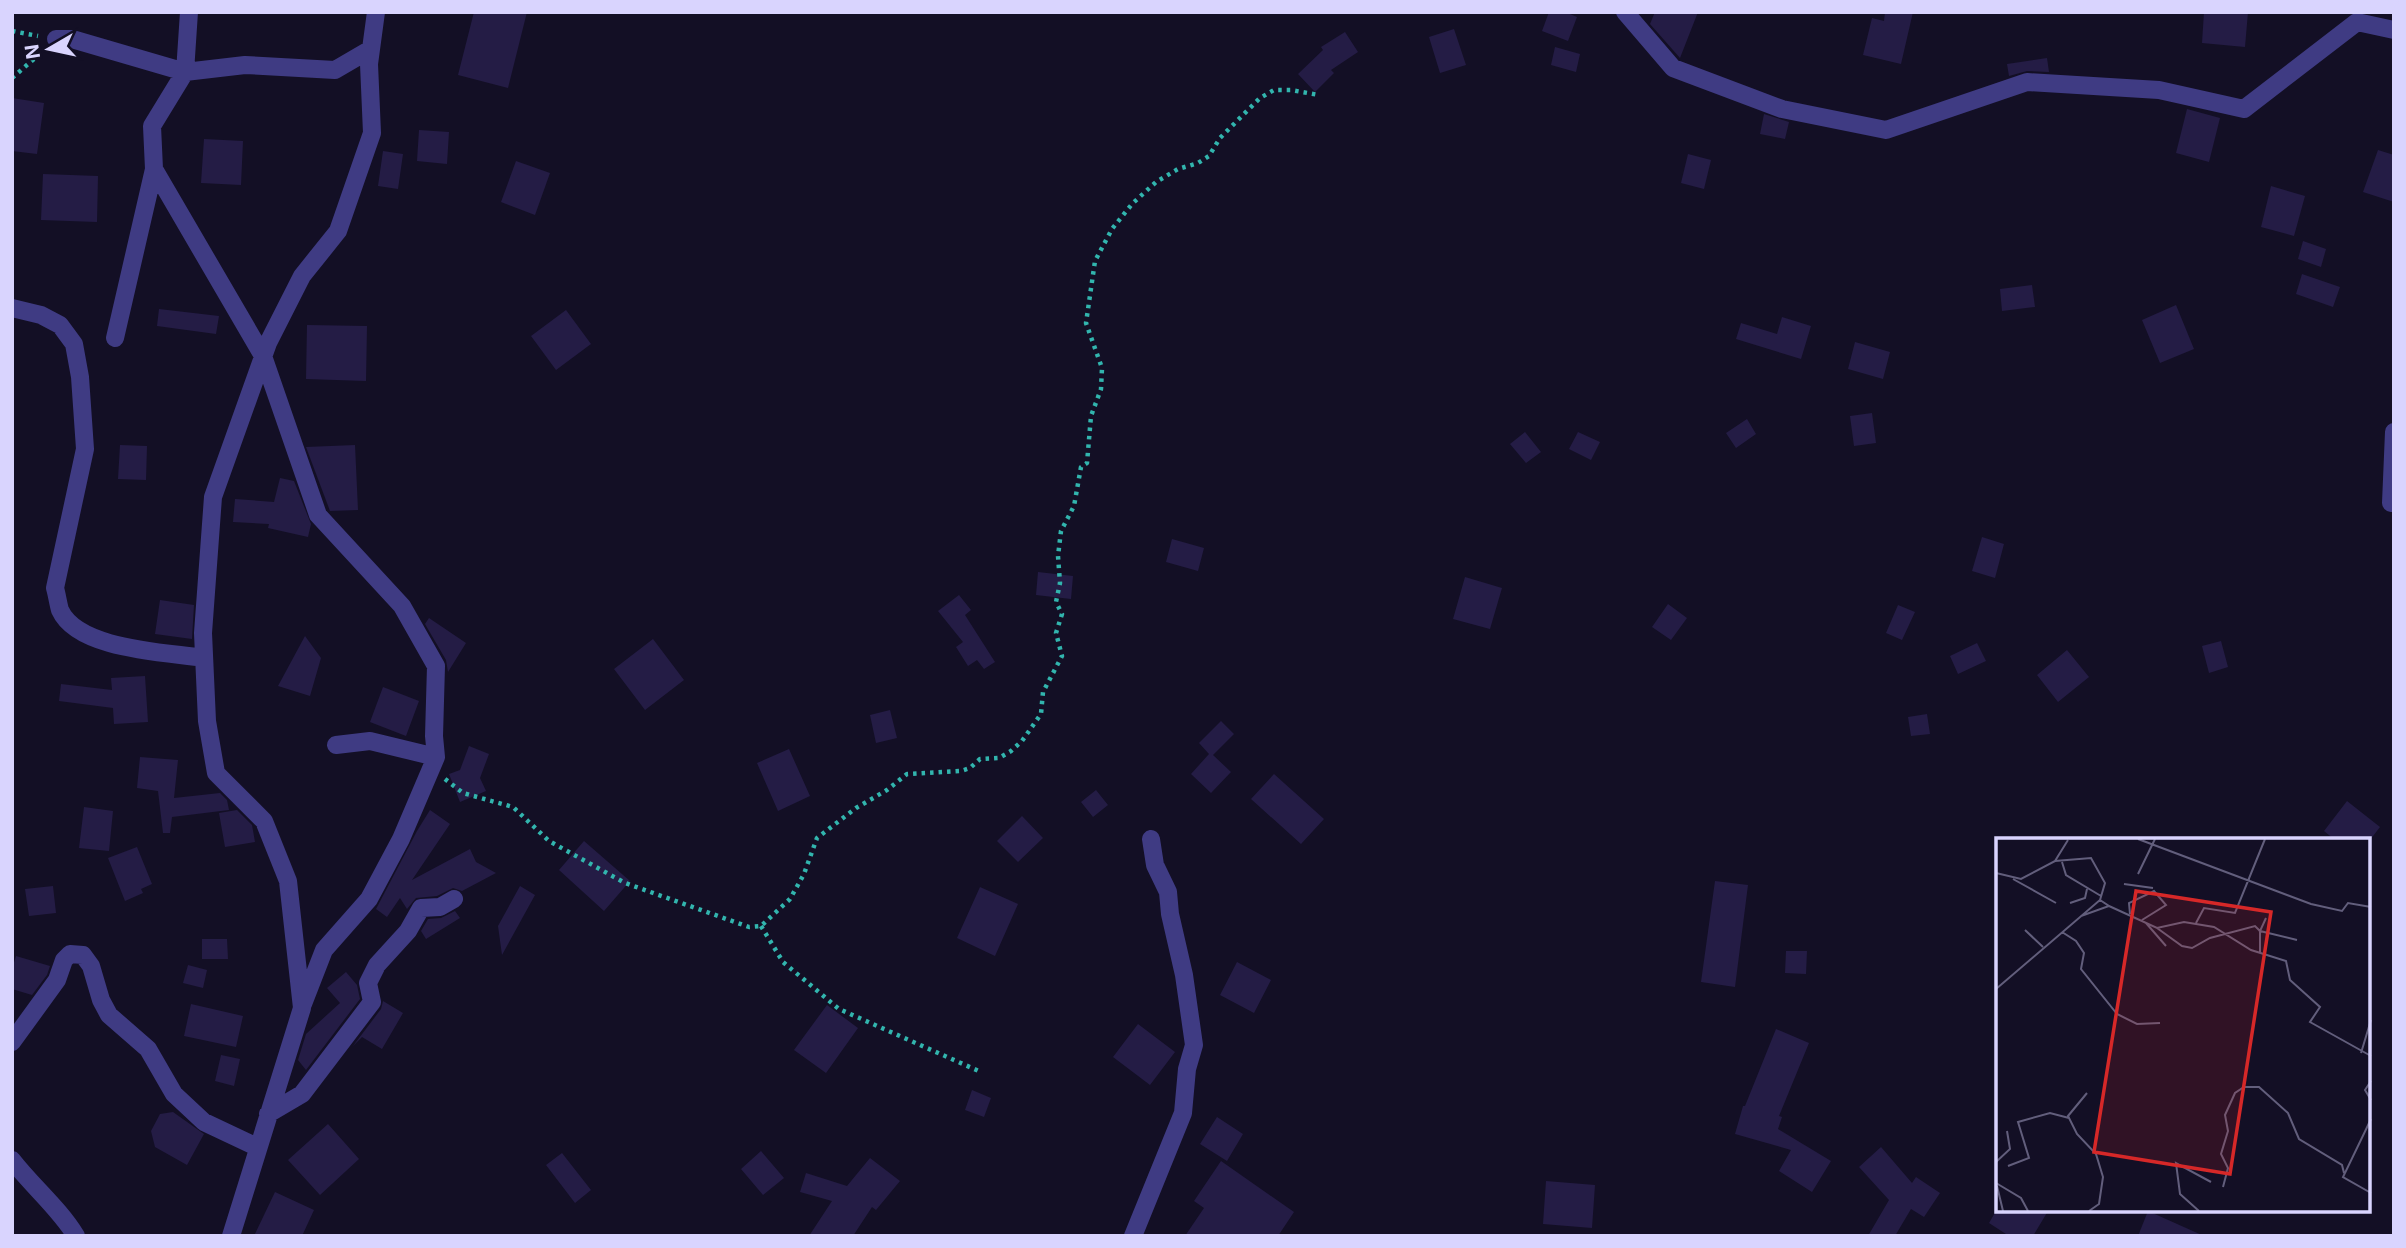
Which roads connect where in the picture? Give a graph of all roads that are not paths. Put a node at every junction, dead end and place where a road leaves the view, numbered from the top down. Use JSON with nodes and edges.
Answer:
{"nodes":[{"id":1,"x":189,"y":12,"type":"edge"},
{"id":2,"x":376,"y":12,"type":"edge"},
{"id":3,"x":1625,"y":12,"type":"edge"},
{"id":4,"x":2394,"y":30,"type":"edge"},
{"id":5,"x":56,"y":39,"type":"road end"},
{"id":6,"x":371,"y":49,"type":"junction"},
{"id":7,"x":185,"y":72,"type":"junction"},
{"id":8,"x":154,"y":169,"type":"junction"},
{"id":9,"x":12,"y":308,"type":"edge"},
{"id":10,"x":115,"y":338,"type":"dead end"},
{"id":11,"x":263,"y":356,"type":"junction"},
{"id":12,"x":2394,"y":432,"type":"edge"},
{"id":13,"x":2394,"y":503,"type":"edge"},
{"id":14,"x":204,"y":658,"type":"junction"},
{"id":15,"x":336,"y":745,"type":"dead end"},
{"id":16,"x":433,"y":762,"type":"junction"},
{"id":17,"x":1151,"y":839,"type":"dead end"},
{"id":18,"x":454,"y":899,"type":"dead end"},
{"id":19,"x":302,"y":1008,"type":"junction"},
{"id":20,"x":12,"y":1042,"type":"edge"},
{"id":21,"x":268,"y":1114,"type":"junction"},
{"id":22,"x":257,"y":1147,"type":"junction"},
{"id":23,"x":12,"y":1160,"type":"edge"},
{"id":24,"x":76,"y":1236,"type":"edge"},
{"id":25,"x":231,"y":1236,"type":"edge"},
{"id":26,"x":1133,"y":1236,"type":"edge"}],
"edges":[{"from":1,"to":7,"type":"street"},
{"from":2,"to":6,"type":"street"},
{"from":3,"to":4,"type":"street"},
{"from":5,"to":7,"type":"street"},
{"from":6,"to":7,"type":"street"},
{"from":6,"to":11,"type":"street"},
{"from":7,"to":8,"type":"street"},
{"from":8,"to":10,"type":"street"},
{"from":8,"to":11,"type":"street"},
{"from":9,"to":14,"type":"street"},
{"from":11,"to":14,"type":"street"},
{"from":11,"to":16,"type":"street"},
{"from":12,"to":13,"type":"street"},
{"from":14,"to":19,"type":"street"},
{"from":15,"to":16,"type":"street"},
{"from":16,"to":19,"type":"street"},
{"from":17,"to":26,"type":"street"},
{"from":18,"to":21,"type":"street"},
{"from":19,"to":21,"type":"street"},
{"from":20,"to":22,"type":"street"},
{"from":21,"to":22,"type":"street"},
{"from":22,"to":25,"type":"street"},
{"from":23,"to":24,"type":"street"}]}
